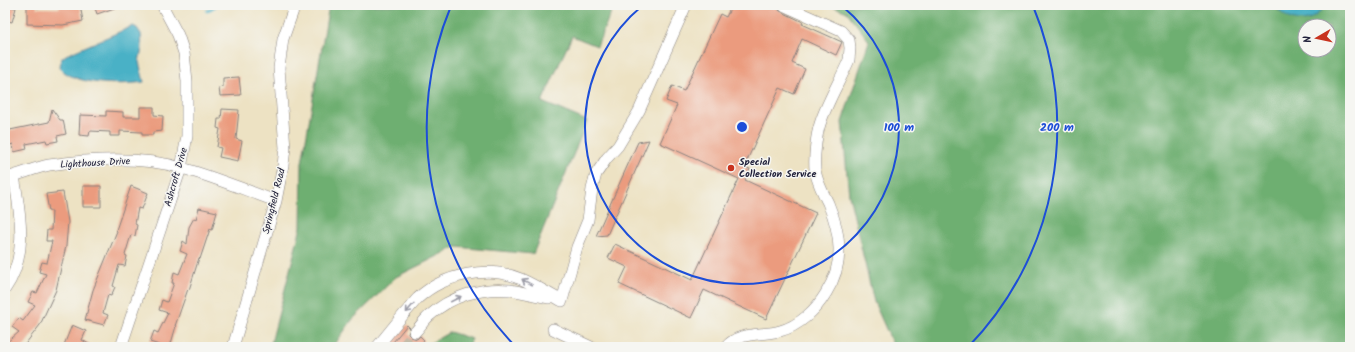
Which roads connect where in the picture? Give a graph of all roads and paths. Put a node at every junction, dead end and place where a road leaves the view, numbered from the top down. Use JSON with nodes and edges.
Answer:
{"nodes":[{"id":1,"x":162,"y":5,"type":"edge"},
{"id":2,"x":295,"y":5,"type":"edge"},
{"id":3,"x":686,"y":5,"type":"edge"},
{"id":4,"x":783,"y":5,"type":"edge"},
{"id":5,"x":180,"y":168,"type":"junction"},
{"id":6,"x":9,"y":177,"type":"edge"},
{"id":7,"x":276,"y":201,"type":"junction"},
{"id":8,"x":5,"y":289,"type":"edge"},
{"id":9,"x":562,"y":301,"type":"junction"},
{"id":10,"x":553,"y":329,"type":"dead end"},
{"id":11,"x":415,"y":332,"type":"tunnel mouth"},
{"id":12,"x":121,"y":347,"type":"edge"},
{"id":13,"x":233,"y":347,"type":"edge"},
{"id":14,"x":377,"y":347,"type":"edge"},
{"id":15,"x":591,"y":347,"type":"edge"},
{"id":16,"x":726,"y":347,"type":"edge"}],
"edges":[{"from":1,"to":5,"type":"street","name":"Ashcroft Drive"},
{"from":2,"to":7,"type":"street","name":"Springfield Road"},
{"from":3,"to":9,"type":"street"},
{"from":4,"to":16,"type":"street"},
{"from":5,"to":6,"type":"street","name":"Lighthouse Drive"},
{"from":5,"to":7,"type":"street","name":"Lighthouse Drive"},
{"from":5,"to":12,"type":"street","name":"Ashcroft Drive"},
{"from":6,"to":8,"type":"street"},
{"from":7,"to":13,"type":"street","name":"Springfield Road"},
{"from":11,"to":9,"type":"street","one_way":true},
{"from":9,"to":14,"type":"street","one_way":true},
{"from":10,"to":15,"type":"street"}]}
